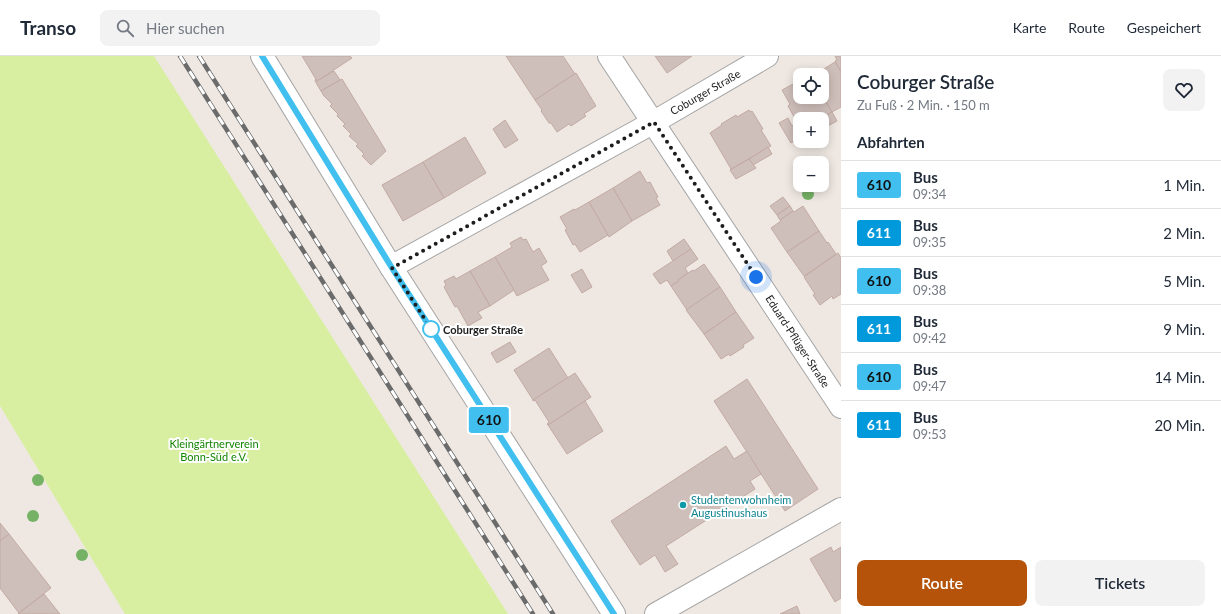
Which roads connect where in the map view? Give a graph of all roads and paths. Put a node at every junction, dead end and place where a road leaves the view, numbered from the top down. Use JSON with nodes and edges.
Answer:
{"nodes":[{"id":1,"x":262,"y":56,"type":"edge"},
{"id":2,"x":609,"y":56,"type":"edge"},
{"id":3,"x":767,"y":56,"type":"edge"},
{"id":4,"x":654,"y":122,"type":"junction"},
{"id":5,"x":392,"y":268,"type":"junction"},
{"id":6,"x":841,"y":407,"type":"edge"},
{"id":7,"x":841,"y":509,"type":"edge"},
{"id":8,"x":614,"y":614,"type":"edge"},
{"id":9,"x":656,"y":614,"type":"edge"}],
"edges":[{"from":1,"to":5,"type":"street"},
{"from":2,"to":4,"type":"street","name":"Eduard-Pflüger-Straße"},
{"from":3,"to":4,"type":"street","name":"Coburger Straße"},
{"from":4,"to":5,"type":"street","name":"Coburger Straße"},
{"from":4,"to":6,"type":"street","name":"Eduard-Pflüger-Straße"},
{"from":5,"to":8,"type":"street"},
{"from":7,"to":9,"type":"street"}]}
